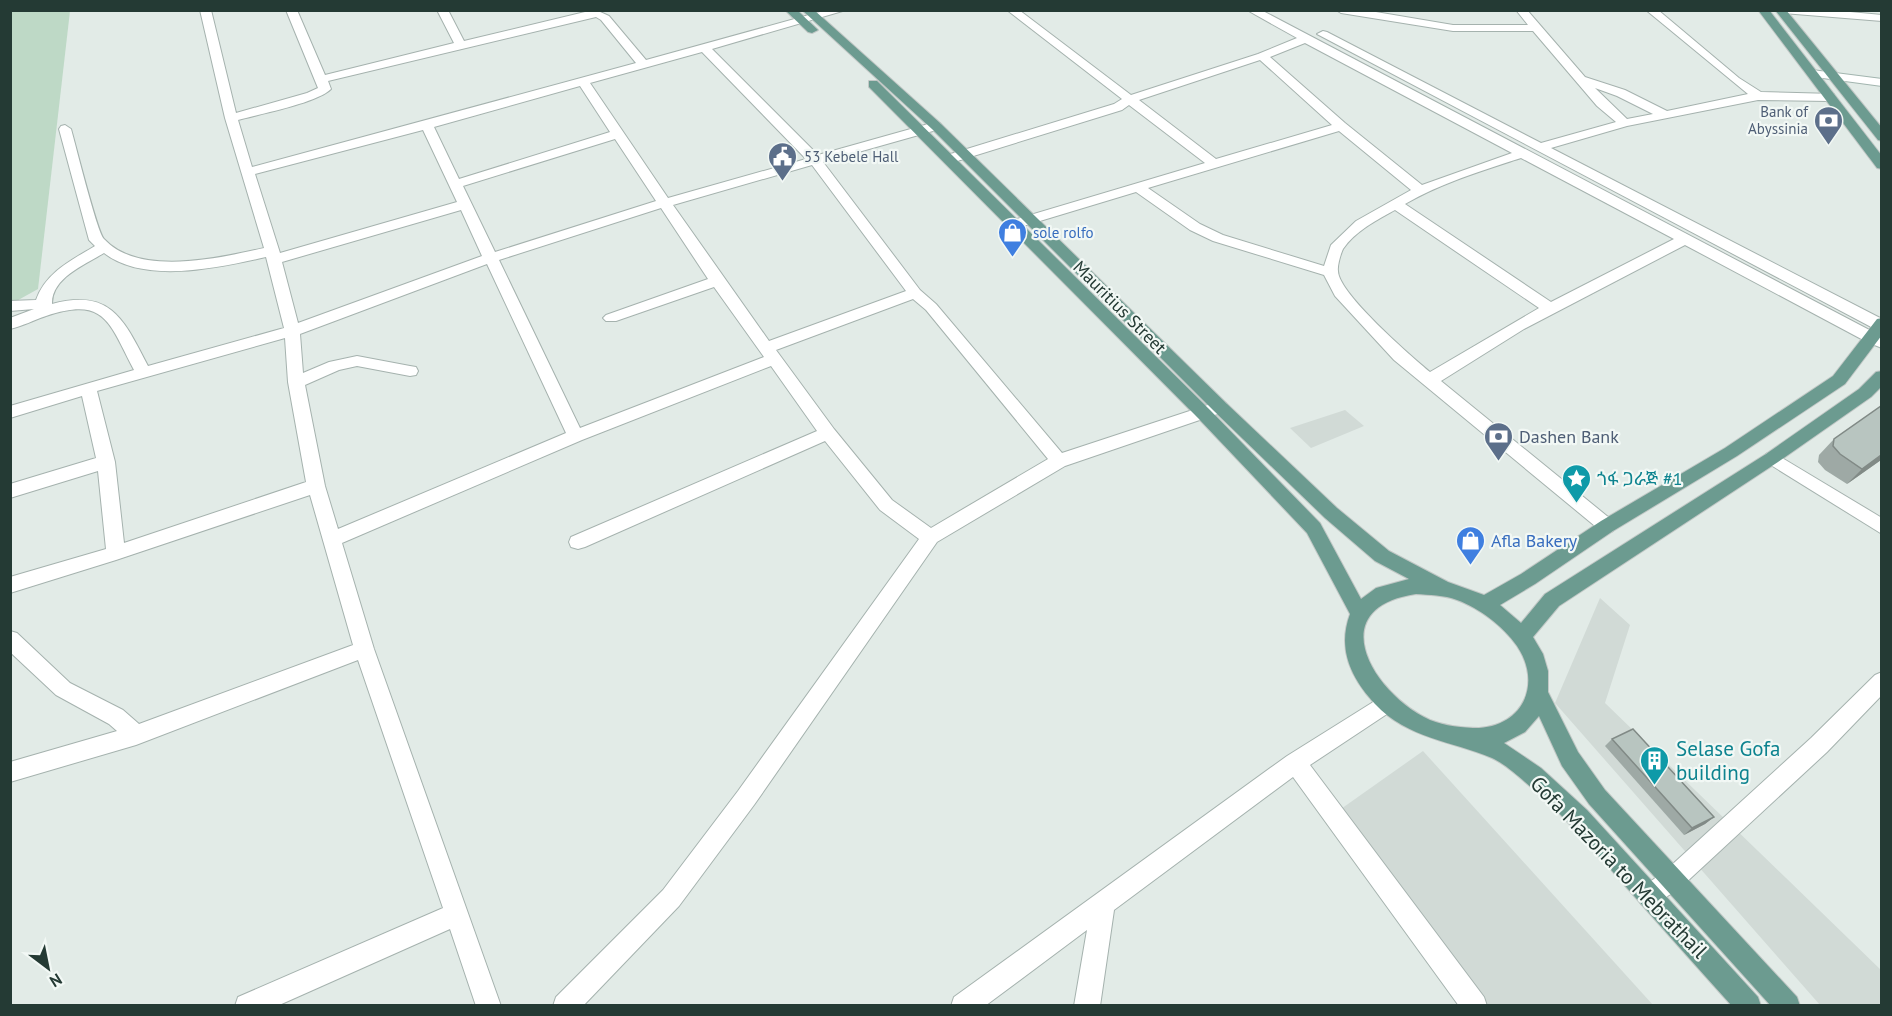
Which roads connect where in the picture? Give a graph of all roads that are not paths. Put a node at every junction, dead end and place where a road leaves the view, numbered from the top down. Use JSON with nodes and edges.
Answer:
{"nodes":[{"id":1,"x":205,"y":10,"type":"edge"},
{"id":2,"x":291,"y":10,"type":"edge"},
{"id":3,"x":442,"y":10,"type":"edge"},
{"id":4,"x":790,"y":10,"type":"edge"},
{"id":5,"x":841,"y":10,"type":"edge"},
{"id":6,"x":1012,"y":10,"type":"edge"},
{"id":7,"x":1252,"y":10,"type":"edge"},
{"id":8,"x":1276,"y":10,"type":"edge"},
{"id":9,"x":1341,"y":10,"type":"edge"},
{"id":10,"x":1521,"y":10,"type":"edge"},
{"id":11,"x":1651,"y":10,"type":"edge"},
{"id":12,"x":1763,"y":10,"type":"edge"},
{"id":13,"x":1781,"y":10,"type":"edge"},
{"id":14,"x":808,"y":17,"type":"edge"},
{"id":15,"x":1881,"y":18,"type":"edge"},
{"id":16,"x":1537,"y":28,"type":"junction"},
{"id":17,"x":1305,"y":39,"type":"junction"},
{"id":18,"x":460,"y":44,"type":"junction"},
{"id":19,"x":705,"y":49,"type":"junction"},
{"id":20,"x":1262,"y":56,"type":"junction"},
{"id":21,"x":644,"y":65,"type":"junction"},
{"id":22,"x":1812,"y":74,"type":"junction"},
{"id":23,"x":1834,"y":76,"type":"junction"},
{"id":24,"x":322,"y":79,"type":"junction"},
{"id":25,"x":1582,"y":80,"type":"junction"},
{"id":26,"x":583,"y":82,"type":"junction"},
{"id":27,"x":1881,"y":83,"type":"edge"},
{"id":28,"x":1758,"y":96,"type":"junction"},
{"id":29,"x":1830,"y":97,"type":"junction"},
{"id":30,"x":1131,"y":99,"type":"junction"},
{"id":31,"x":1664,"y":114,"type":"junction"},
{"id":32,"x":231,"y":118,"type":"junction"},
{"id":33,"x":1624,"y":123,"type":"junction"},
{"id":34,"x":427,"y":125,"type":"junction"},
{"id":35,"x":936,"y":126,"type":"junction"},
{"id":36,"x":1341,"y":126,"type":"junction"},
{"id":37,"x":65,"y":129,"type":"dead end"},
{"id":38,"x":920,"y":131,"type":"junction"},
{"id":39,"x":617,"y":134,"type":"junction"},
{"id":40,"x":1881,"y":137,"type":"edge"},
{"id":41,"x":1542,"y":147,"type":"junction"},
{"id":42,"x":1520,"y":154,"type":"junction"},
{"id":43,"x":965,"y":155,"type":"junction"},
{"id":44,"x":814,"y":159,"type":"junction"},
{"id":45,"x":949,"y":159,"type":"junction"},
{"id":46,"x":1213,"y":163,"type":"junction"},
{"id":47,"x":1881,"y":165,"type":"edge"},
{"id":48,"x":247,"y":172,"type":"junction"},
{"id":49,"x":456,"y":184,"type":"junction"},
{"id":50,"x":1138,"y":187,"type":"junction"},
{"id":51,"x":1420,"y":190,"type":"junction"},
{"id":52,"x":664,"y":203,"type":"junction"},
{"id":53,"x":466,"y":204,"type":"junction"},
{"id":54,"x":1395,"y":204,"type":"junction"},
{"id":55,"x":1032,"y":219,"type":"junction"},
{"id":56,"x":1016,"y":224,"type":"junction"},
{"id":57,"x":1684,"y":240,"type":"junction"},
{"id":58,"x":104,"y":248,"type":"junction"},
{"id":59,"x":272,"y":256,"type":"junction"},
{"id":60,"x":490,"y":258,"type":"junction"},
{"id":61,"x":1330,"y":272,"type":"junction"},
{"id":62,"x":717,"y":281,"type":"junction"},
{"id":63,"x":915,"y":293,"type":"junction"},
{"id":64,"x":10,"y":306,"type":"edge"},
{"id":65,"x":44,"y":308,"type":"junction"},
{"id":66,"x":1551,"y":309,"type":"junction"},
{"id":67,"x":611,"y":318,"type":"dead end"},
{"id":68,"x":10,"y":324,"type":"edge"},
{"id":69,"x":292,"y":331,"type":"junction"},
{"id":70,"x":1879,"y":331,"type":"edge"},
{"id":71,"x":770,"y":354,"type":"junction"},
{"id":72,"x":410,"y":371,"type":"dead end"},
{"id":73,"x":143,"y":372,"type":"junction"},
{"id":74,"x":1881,"y":376,"type":"edge"},
{"id":75,"x":1430,"y":380,"type":"junction"},
{"id":76,"x":296,"y":382,"type":"junction"},
{"id":77,"x":88,"y":388,"type":"junction"},
{"id":78,"x":1212,"y":410,"type":"junction"},
{"id":79,"x":10,"y":412,"type":"edge"},
{"id":80,"x":828,"y":433,"type":"junction"},
{"id":81,"x":576,"y":436,"type":"junction"},
{"id":82,"x":1772,"y":458,"type":"junction"},
{"id":83,"x":1059,"y":461,"type":"junction"},
{"id":84,"x":106,"y":462,"type":"junction"},
{"id":85,"x":316,"y":486,"type":"junction"},
{"id":86,"x":10,"y":491,"type":"edge"},
{"id":87,"x":1607,"y":526,"type":"junction"},
{"id":88,"x":1881,"y":527,"type":"edge"},
{"id":89,"x":930,"y":537,"type":"junction"},
{"id":90,"x":332,"y":539,"type":"junction"},
{"id":91,"x":578,"y":542,"type":"dead end"},
{"id":92,"x":116,"y":553,"type":"junction"},
{"id":93,"x":10,"y":585,"type":"edge"},
{"id":94,"x":1443,"y":588,"type":"junction"},
{"id":95,"x":1485,"y":604,"type":"junction"},
{"id":96,"x":1360,"y":615,"type":"junction"},
{"id":97,"x":1522,"y":636,"type":"junction"},
{"id":98,"x":10,"y":639,"type":"edge"},
{"id":99,"x":364,"y":649,"type":"junction"},
{"id":100,"x":1881,"y":681,"type":"edge"},
{"id":101,"x":1539,"y":695,"type":"junction"},
{"id":102,"x":1386,"y":703,"type":"junction"},
{"id":103,"x":1442,"y":734,"type":"junction"},
{"id":104,"x":136,"y":735,"type":"junction"},
{"id":105,"x":1295,"y":763,"type":"junction"},
{"id":106,"x":10,"y":772,"type":"edge"},
{"id":107,"x":1672,"y":880,"type":"junction"},
{"id":108,"x":1649,"y":896,"type":"junction"},
{"id":109,"x":1103,"y":904,"type":"junction"},
{"id":110,"x":456,"y":914,"type":"junction"},
{"id":111,"x":247,"y":1005,"type":"edge"},
{"id":112,"x":489,"y":1005,"type":"edge"},
{"id":113,"x":566,"y":1005,"type":"edge"},
{"id":114,"x":963,"y":1005,"type":"edge"},
{"id":115,"x":1087,"y":1005,"type":"edge"},
{"id":116,"x":1475,"y":1005,"type":"edge"},
{"id":117,"x":1749,"y":1005,"type":"edge"},
{"id":118,"x":1788,"y":1005,"type":"edge"}],
"edges":[{"from":1,"to":32,"type":"street"},
{"from":2,"to":24,"type":"street"},
{"from":3,"to":18,"type":"street"},
{"from":4,"to":14,"type":"main road","name":"Mauritius Street"},
{"from":5,"to":14,"type":"street"},
{"from":6,"to":30,"type":"street"},
{"from":7,"to":17,"type":"street"},
{"from":8,"to":41,"type":"street"},
{"from":9,"to":16,"type":"street"},
{"from":10,"to":16,"type":"street"},
{"from":11,"to":28,"type":"street"},
{"from":12,"to":22,"type":"main road"},
{"from":13,"to":15,"type":"street"},
{"from":13,"to":23,"type":"main road"},
{"from":14,"to":19,"type":"street"},
{"from":14,"to":35,"type":"main road","name":"Mauritius Street"},
{"from":14,"to":38,"type":"main road","name":"Mauritius Street"},
{"from":16,"to":25,"type":"street"},
{"from":17,"to":20,"type":"street"},
{"from":17,"to":42,"type":"street"},
{"from":18,"to":21,"type":"street"},
{"from":18,"to":24,"type":"street"},
{"from":19,"to":21,"type":"street"},
{"from":19,"to":44,"type":"street"},
{"from":20,"to":30,"type":"street"},
{"from":20,"to":36,"type":"street"},
{"from":21,"to":26,"type":"street"},
{"from":22,"to":23,"type":"street"},
{"from":22,"to":29,"type":"main road"},
{"from":23,"to":27,"type":"street"},
{"from":23,"to":40,"type":"main road"},
{"from":24,"to":32,"type":"street"},
{"from":25,"to":31,"type":"street"},
{"from":25,"to":33,"type":"street"},
{"from":26,"to":34,"type":"street"},
{"from":26,"to":39,"type":"street"},
{"from":28,"to":29,"type":"street"},
{"from":28,"to":31,"type":"street"},
{"from":29,"to":47,"type":"main road"},
{"from":30,"to":43,"type":"street"},
{"from":30,"to":46,"type":"street"},
{"from":31,"to":33,"type":"street"},
{"from":32,"to":48,"type":"street"},
{"from":33,"to":41,"type":"street"},
{"from":34,"to":48,"type":"street"},
{"from":34,"to":49,"type":"street"},
{"from":35,"to":38,"type":"street"},
{"from":35,"to":43,"type":"main road","name":"Mauritius Street"},
{"from":36,"to":46,"type":"street"},
{"from":36,"to":51,"type":"street"},
{"from":37,"to":58,"type":"street"},
{"from":38,"to":44,"type":"street"},
{"from":38,"to":45,"type":"main road","name":"Mauritius Street"},
{"from":39,"to":49,"type":"street"},
{"from":39,"to":52,"type":"street"},
{"from":41,"to":70,"type":"street"},
{"from":42,"to":51,"type":"street"},
{"from":42,"to":57,"type":"street"},
{"from":43,"to":45,"type":"street"},
{"from":43,"to":55,"type":"main road","name":"Mauritius Street"},
{"from":44,"to":52,"type":"street"},
{"from":44,"to":63,"type":"street"},
{"from":45,"to":56,"type":"main road","name":"Mauritius Street"},
{"from":46,"to":50,"type":"street"},
{"from":48,"to":59,"type":"street"},
{"from":49,"to":53,"type":"street"},
{"from":50,"to":55,"type":"street"},
{"from":50,"to":61,"type":"street"},
{"from":51,"to":54,"type":"street"},
{"from":52,"to":60,"type":"street"},
{"from":52,"to":62,"type":"street"},
{"from":53,"to":59,"type":"street"},
{"from":53,"to":60,"type":"street"},
{"from":54,"to":61,"type":"street"},
{"from":54,"to":66,"type":"street"},
{"from":55,"to":56,"type":"street"},
{"from":55,"to":78,"type":"main road","name":"Mauritius Street"},
{"from":56,"to":78,"type":"main road","name":"Mauritius Street"},
{"from":57,"to":66,"type":"street"},
{"from":57,"to":70,"type":"street"},
{"from":58,"to":59,"type":"street"},
{"from":58,"to":65,"type":"street"},
{"from":59,"to":69,"type":"street"},
{"from":60,"to":69,"type":"street"},
{"from":60,"to":81,"type":"street"},
{"from":61,"to":75,"type":"street"},
{"from":62,"to":67,"type":"street"},
{"from":62,"to":71,"type":"street"},
{"from":63,"to":71,"type":"street"},
{"from":63,"to":83,"type":"street"},
{"from":64,"to":65,"type":"street"},
{"from":65,"to":68,"type":"street"},
{"from":65,"to":73,"type":"street"},
{"from":66,"to":75,"type":"street"},
{"from":69,"to":73,"type":"street"},
{"from":69,"to":76,"type":"street"},
{"from":70,"to":87,"type":"main road"},
{"from":71,"to":80,"type":"street"},
{"from":71,"to":81,"type":"street"},
{"from":72,"to":76,"type":"street"},
{"from":73,"to":77,"type":"street"},
{"from":74,"to":82,"type":"main road"},
{"from":75,"to":87,"type":"street"},
{"from":76,"to":85,"type":"street"},
{"from":77,"to":79,"type":"street"},
{"from":77,"to":84,"type":"street"},
{"from":78,"to":83,"type":"street"},
{"from":78,"to":94,"type":"main road","name":"Mauritius Street"},
{"from":78,"to":96,"type":"main road","name":"Mauritius Street"},
{"from":80,"to":89,"type":"street"},
{"from":80,"to":91,"type":"street"},
{"from":81,"to":90,"type":"street"},
{"from":82,"to":88,"type":"street"},
{"from":82,"to":97,"type":"main road"},
{"from":83,"to":89,"type":"street"},
{"from":84,"to":86,"type":"street"},
{"from":84,"to":92,"type":"street"},
{"from":85,"to":90,"type":"street"},
{"from":85,"to":92,"type":"street"},
{"from":87,"to":95,"type":"main road"},
{"from":89,"to":113,"type":"street"},
{"from":90,"to":99,"type":"street"},
{"from":92,"to":93,"type":"street"},
{"from":94,"to":95,"type":"main road"},
{"from":94,"to":96,"type":"main road"},
{"from":95,"to":97,"type":"main road"},
{"from":96,"to":102,"type":"main road"},
{"from":97,"to":101,"type":"main road"},
{"from":98,"to":104,"type":"street"},
{"from":99,"to":104,"type":"street"},
{"from":99,"to":110,"type":"street"},
{"from":100,"to":107,"type":"street"},
{"from":101,"to":103,"type":"main road"},
{"from":101,"to":107,"type":"main road","name":"Gofa Mazoria to Mebrathail"},
{"from":102,"to":103,"type":"main road"},
{"from":102,"to":105,"type":"street"},
{"from":103,"to":108,"type":"main road","name":"Gofa Mazoria to Mebrathail"},
{"from":104,"to":106,"type":"street"},
{"from":105,"to":109,"type":"street"},
{"from":105,"to":116,"type":"street"},
{"from":107,"to":108,"type":"street"},
{"from":107,"to":118,"type":"main road","name":"Gofa Mazoria to Mebrathail"},
{"from":108,"to":117,"type":"main road","name":"Gofa Mazoria to Mebrathail"},
{"from":109,"to":114,"type":"street"},
{"from":109,"to":115,"type":"street"},
{"from":110,"to":111,"type":"street"},
{"from":110,"to":112,"type":"street"}]}
